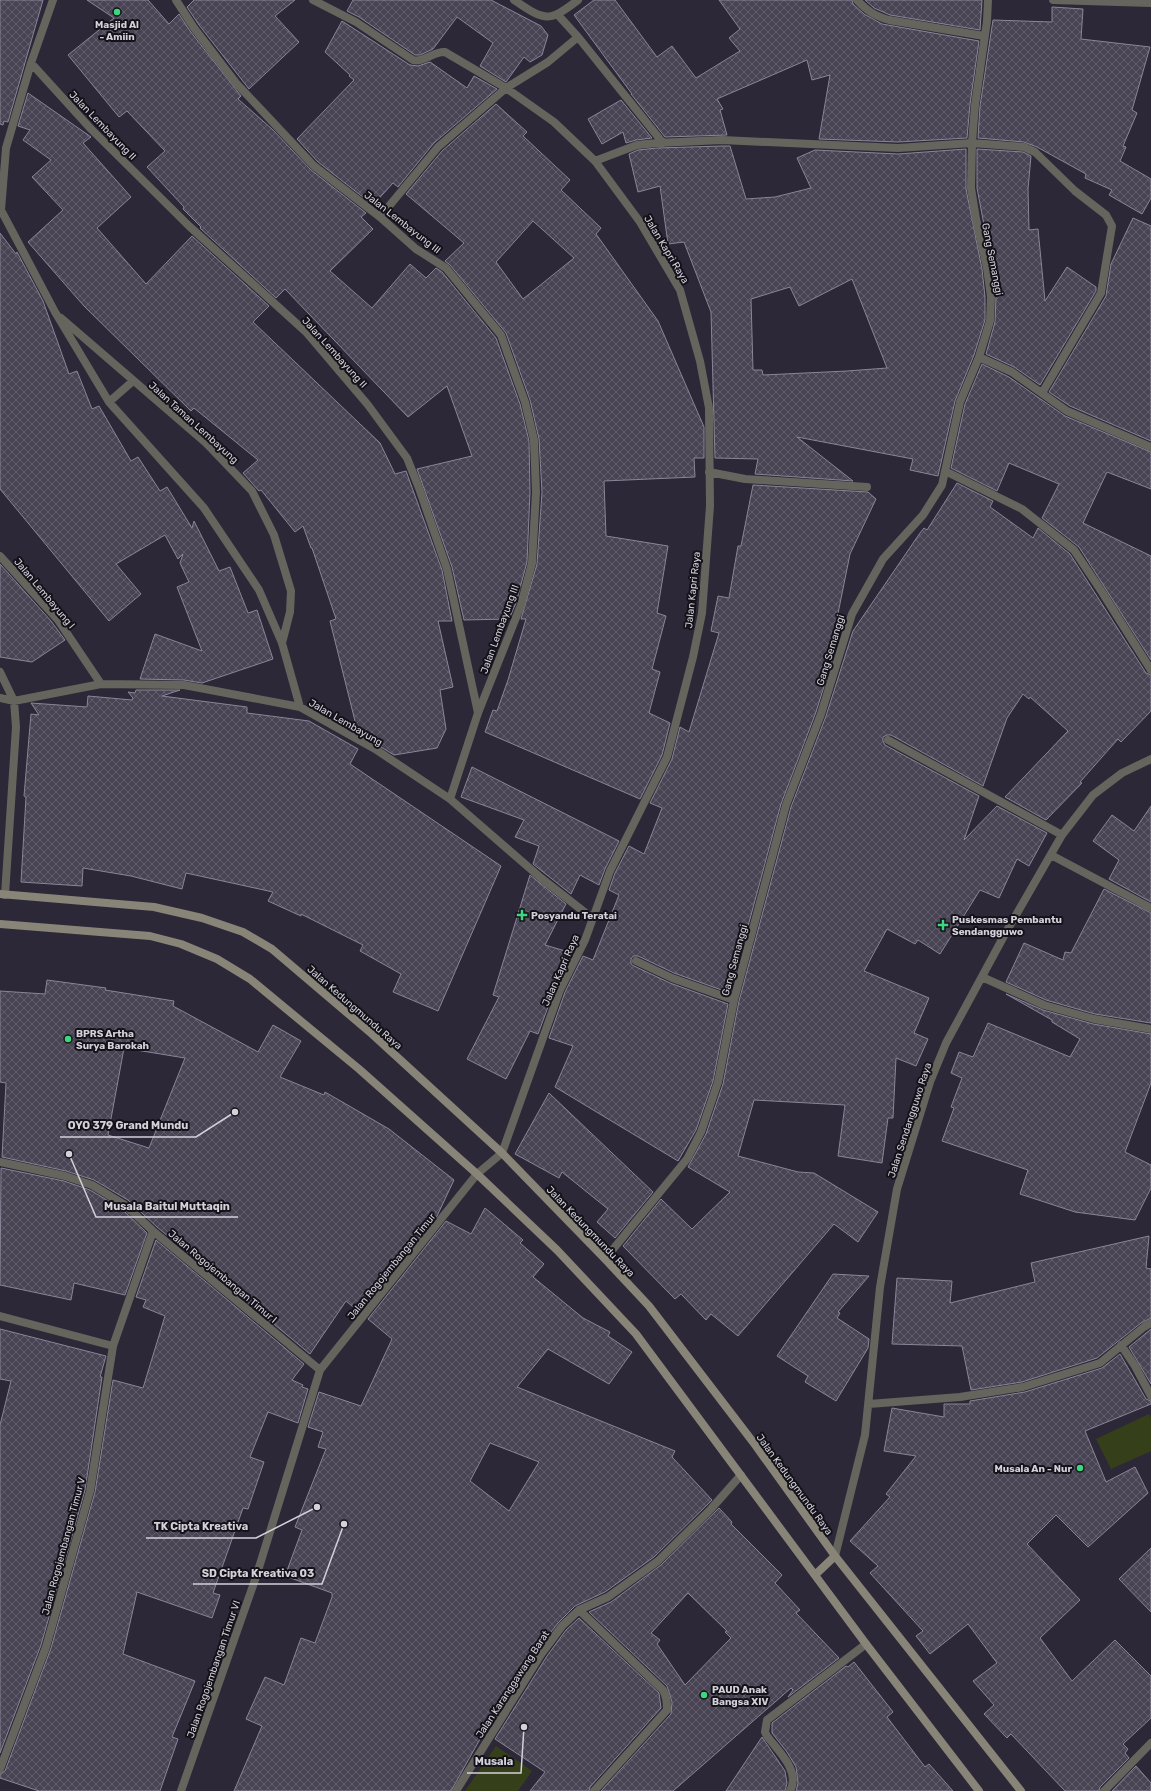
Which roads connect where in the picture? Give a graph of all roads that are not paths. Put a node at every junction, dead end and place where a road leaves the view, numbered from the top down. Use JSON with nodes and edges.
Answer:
{"nodes":[{"id":1,"x":53,"y":0,"type":"edge"},
{"id":2,"x":176,"y":0,"type":"edge"},
{"id":3,"x":313,"y":0,"type":"edge"},
{"id":4,"x":514,"y":0,"type":"edge"},
{"id":5,"x":578,"y":0,"type":"edge"},
{"id":6,"x":857,"y":0,"type":"edge"},
{"id":7,"x":988,"y":0,"type":"edge"},
{"id":8,"x":1053,"y":0,"type":"edge"},
{"id":9,"x":1151,"y":2,"type":"edge"},
{"id":10,"x":558,"y":15,"type":"junction"},
{"id":11,"x":984,"y":36,"type":"junction"},
{"id":12,"x":578,"y":38,"type":"junction"},
{"id":13,"x":32,"y":64,"type":"junction"},
{"id":14,"x":506,"y":88,"type":"junction"},
{"id":15,"x":663,"y":142,"type":"junction"},
{"id":16,"x":972,"y":142,"type":"junction"},
{"id":17,"x":594,"y":161,"type":"junction"},
{"id":18,"x":380,"y":217,"type":"junction"},
{"id":19,"x":54,"y":312,"type":"junction"},
{"id":20,"x":979,"y":357,"type":"junction"},
{"id":21,"x":133,"y":381,"type":"junction"},
{"id":22,"x":1042,"y":393,"type":"junction"},
{"id":23,"x":109,"y":402,"type":"junction"},
{"id":24,"x":1151,"y":447,"type":"edge"},
{"id":25,"x":945,"y":471,"type":"junction"},
{"id":26,"x":709,"y":472,"type":"junction"},
{"id":27,"x":867,"y":487,"type":"dead end"},
{"id":28,"x":0,"y":556,"type":"edge"},
{"id":29,"x":282,"y":643,"type":"junction"},
{"id":30,"x":1151,"y":670,"type":"edge"},
{"id":31,"x":0,"y":672,"type":"edge"},
{"id":32,"x":101,"y":684,"type":"junction"},
{"id":33,"x":0,"y":698,"type":"edge"},
{"id":34,"x":14,"y":701,"type":"junction"},
{"id":35,"x":300,"y":707,"type":"junction"},
{"id":36,"x":478,"y":713,"type":"junction"},
{"id":37,"x":888,"y":740,"type":"dead end"},
{"id":38,"x":1151,"y":759,"type":"edge"},
{"id":39,"x":450,"y":799,"type":"junction"},
{"id":40,"x":1062,"y":835,"type":"junction"},
{"id":41,"x":1051,"y":855,"type":"junction"},
{"id":42,"x":3,"y":894,"type":"edge"},
{"id":43,"x":1151,"y":908,"type":"edge"},
{"id":44,"x":592,"y":918,"type":"junction"},
{"id":45,"x":0,"y":924,"type":"edge"},
{"id":46,"x":636,"y":961,"type":"dead end"},
{"id":47,"x":982,"y":977,"type":"junction"},
{"id":48,"x":734,"y":1000,"type":"junction"},
{"id":49,"x":1151,"y":1030,"type":"edge"},
{"id":50,"x":502,"y":1153,"type":"junction"},
{"id":51,"x":0,"y":1162,"type":"edge"},
{"id":52,"x":477,"y":1174,"type":"junction"},
{"id":53,"x":153,"y":1231,"type":"junction"},
{"id":54,"x":605,"y":1259,"type":"junction"},
{"id":55,"x":0,"y":1316,"type":"edge"},
{"id":56,"x":1151,"y":1323,"type":"edge"},
{"id":57,"x":1121,"y":1345,"type":"junction"},
{"id":58,"x":113,"y":1346,"type":"junction"},
{"id":59,"x":320,"y":1370,"type":"junction"},
{"id":60,"x":1151,"y":1396,"type":"edge"},
{"id":61,"x":869,"y":1404,"type":"junction"},
{"id":62,"x":741,"y":1475,"type":"junction"},
{"id":63,"x":835,"y":1556,"type":"junction"},
{"id":64,"x":815,"y":1574,"type":"junction"},
{"id":65,"x":579,"y":1610,"type":"junction"},
{"id":66,"x":866,"y":1644,"type":"junction"},
{"id":67,"x":1151,"y":1743,"type":"edge"},
{"id":68,"x":0,"y":1769,"type":"edge"},
{"id":69,"x":181,"y":1791,"type":"edge"},
{"id":70,"x":456,"y":1791,"type":"edge"},
{"id":71,"x":594,"y":1791,"type":"edge"},
{"id":72,"x":790,"y":1791,"type":"edge"},
{"id":73,"x":979,"y":1791,"type":"edge"},
{"id":74,"x":1022,"y":1791,"type":"edge"},
{"id":75,"x":1104,"y":1791,"type":"edge"}],
"edges":[{"from":1,"to":13,"type":"street","name":"Jalan Taman Lembayung"},
{"from":2,"to":18,"type":"street","name":"Jalan Lembayung III"},
{"from":3,"to":14,"type":"street","name":"Jalan Kapri Raya"},
{"from":4,"to":10,"type":"street"},
{"from":5,"to":10,"type":"street"},
{"from":6,"to":11,"type":"street"},
{"from":7,"to":11,"type":"street","name":"Gang Semanggi"},
{"from":8,"to":9,"type":"street"},
{"from":10,"to":12,"type":"street"},
{"from":11,"to":16,"type":"street","name":"Gang Semanggi"},
{"from":12,"to":14,"type":"street"},
{"from":12,"to":15,"type":"street"},
{"from":13,"to":19,"type":"street","name":"Jalan Taman Lembayung"},
{"from":13,"to":36,"type":"street","name":"Jalan Lembayung II"},
{"from":14,"to":17,"type":"street","name":"Jalan Kapri Raya"},
{"from":14,"to":18,"type":"street"},
{"from":15,"to":16,"type":"street"},
{"from":15,"to":17,"type":"street"},
{"from":16,"to":20,"type":"street","name":"Gang Semanggi"},
{"from":16,"to":22,"type":"street"},
{"from":17,"to":26,"type":"street","name":"Jalan Kapri Raya"},
{"from":18,"to":36,"type":"street","name":"Jalan Lembayung III"},
{"from":19,"to":21,"type":"street","name":"Jalan Taman Lembayung"},
{"from":19,"to":23,"type":"street","name":"Jalan Taman Lembayung"},
{"from":20,"to":22,"type":"street"},
{"from":20,"to":25,"type":"street","name":"Gang Semanggi"},
{"from":21,"to":23,"type":"street"},
{"from":21,"to":29,"type":"street","name":"Jalan Taman Lembayung"},
{"from":22,"to":24,"type":"street"},
{"from":23,"to":29,"type":"street","name":"Jalan Taman Lembayung"},
{"from":25,"to":30,"type":"street"},
{"from":25,"to":48,"type":"street","name":"Gang Semanggi"},
{"from":26,"to":27,"type":"street"},
{"from":26,"to":44,"type":"street","name":"Jalan Kapri Raya"},
{"from":28,"to":32,"type":"street","name":"Jalan Lembayung I"},
{"from":29,"to":35,"type":"street","name":"Jalan Taman Lembayung"},
{"from":31,"to":34,"type":"street"},
{"from":32,"to":34,"type":"street","name":"Jalan Lembayung"},
{"from":32,"to":35,"type":"street","name":"Jalan Lembayung"},
{"from":33,"to":34,"type":"street"},
{"from":34,"to":42,"type":"street"},
{"from":35,"to":39,"type":"street","name":"Jalan Lembayung"},
{"from":36,"to":39,"type":"street","name":"Jalan Lembayung III"},
{"from":37,"to":40,"type":"street"},
{"from":38,"to":40,"type":"street","name":"Jalan Sendangguwo Raya"},
{"from":39,"to":44,"type":"street","name":"Jalan Lembayung"},
{"from":40,"to":41,"type":"street","name":"Jalan Sendangguwo Raya"},
{"from":41,"to":43,"type":"street"},
{"from":41,"to":47,"type":"street","name":"Jalan Sendangguwo Raya"},
{"from":42,"to":50,"type":"main road","name":"Jalan Kedungmundu Raya"},
{"from":44,"to":50,"type":"street","name":"Jalan Kapri Raya"},
{"from":45,"to":52,"type":"main road"},
{"from":46,"to":48,"type":"street"},
{"from":47,"to":49,"type":"street"},
{"from":47,"to":61,"type":"street","name":"Jalan Sendangguwo Raya"},
{"from":48,"to":54,"type":"street","name":"Gang Semanggi"},
{"from":50,"to":52,"type":"street","name":"Jalan Rogojembangan Timur"},
{"from":50,"to":54,"type":"main road","name":"Jalan Kedungmundu Raya"},
{"from":51,"to":53,"type":"street","name":"Jalan Rogojembangan Timur I"},
{"from":52,"to":59,"type":"street","name":"Jalan Rogojembangan Timur"},
{"from":52,"to":62,"type":"main road"},
{"from":53,"to":58,"type":"street","name":"Jalan Rogojembangan Timur V"},
{"from":53,"to":59,"type":"street","name":"Jalan Rogojembangan Timur I"},
{"from":54,"to":63,"type":"main road","name":"Jalan Kedungmundu Raya"},
{"from":55,"to":58,"type":"street"},
{"from":56,"to":57,"type":"street"},
{"from":57,"to":60,"type":"street"},
{"from":57,"to":61,"type":"street"},
{"from":58,"to":68,"type":"street","name":"Jalan Rogojembangan Timur V"},
{"from":59,"to":69,"type":"street","name":"Jalan Rogojembangan Timur VI"},
{"from":61,"to":63,"type":"street","name":"Jalan Sendangguwo Raya"},
{"from":62,"to":64,"type":"main road"},
{"from":62,"to":65,"type":"street","name":"Jalan Karanggawang Barat"},
{"from":63,"to":64,"type":"main road"},
{"from":63,"to":74,"type":"main road","name":"Jalan Kedungmundu Raya"},
{"from":64,"to":66,"type":"main road"},
{"from":65,"to":70,"type":"street","name":"Jalan Karanggawang Barat"},
{"from":65,"to":71,"type":"street"},
{"from":66,"to":72,"type":"street"},
{"from":66,"to":73,"type":"main road"},
{"from":67,"to":75,"type":"street"}]}
